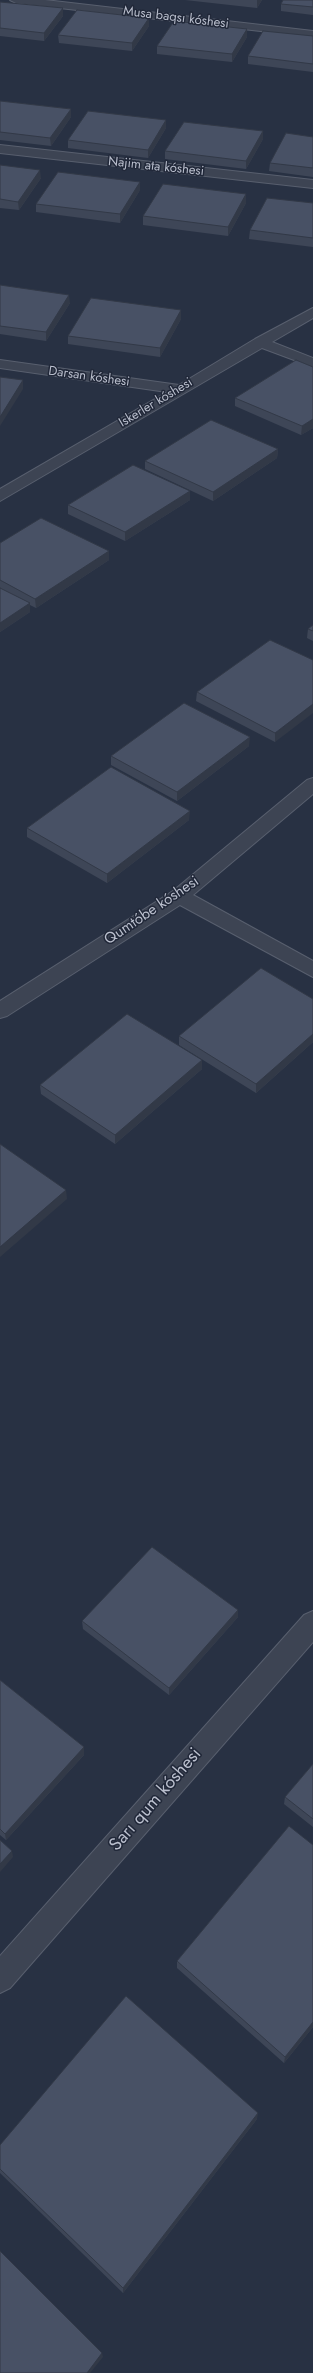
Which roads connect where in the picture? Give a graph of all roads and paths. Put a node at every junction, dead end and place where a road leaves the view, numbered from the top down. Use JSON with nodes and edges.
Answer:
{"nodes":[{"id":1,"x":16,"y":0,"type":"edge"},
{"id":2,"x":313,"y":34,"type":"edge"},
{"id":3,"x":0,"y":150,"type":"edge"},
{"id":4,"x":313,"y":184,"type":"edge"},
{"id":5,"x":313,"y":312,"type":"edge"},
{"id":6,"x":260,"y":342,"type":"junction"},
{"id":7,"x":313,"y":363,"type":"edge"},
{"id":8,"x":0,"y":364,"type":"edge"},
{"id":9,"x":178,"y":390,"type":"junction"},
{"id":10,"x":0,"y":496,"type":"edge"},
{"id":11,"x":313,"y":784,"type":"edge"},
{"id":12,"x":180,"y":896,"type":"junction"},
{"id":13,"x":313,"y":970,"type":"edge"},
{"id":14,"x":0,"y":1010,"type":"edge"},
{"id":15,"x":313,"y":1623,"type":"edge"},
{"id":16,"x":0,"y":1978,"type":"edge"}],
"edges":[{"from":1,"to":2,"type":"street","name":"Musa baqsı kóshesi"},
{"from":3,"to":4,"type":"street","name":"Najim ata kóshesi"},
{"from":5,"to":6,"type":"street","name":"Iskerler kóshesi"},
{"from":6,"to":7,"type":"street"},
{"from":6,"to":9,"type":"street","name":"Iskerler kóshesi"},
{"from":8,"to":9,"type":"street","name":"Darsan kóshesi"},
{"from":9,"to":10,"type":"street","name":"Iskerler kóshesi"},
{"from":11,"to":12,"type":"street","name":"Qumtóbe kóshesi"},
{"from":12,"to":13,"type":"street"},
{"from":12,"to":14,"type":"street","name":"Qumtóbe kóshesi"},
{"from":15,"to":16,"type":"street","name":"Sarı qum kóshesi"}]}
